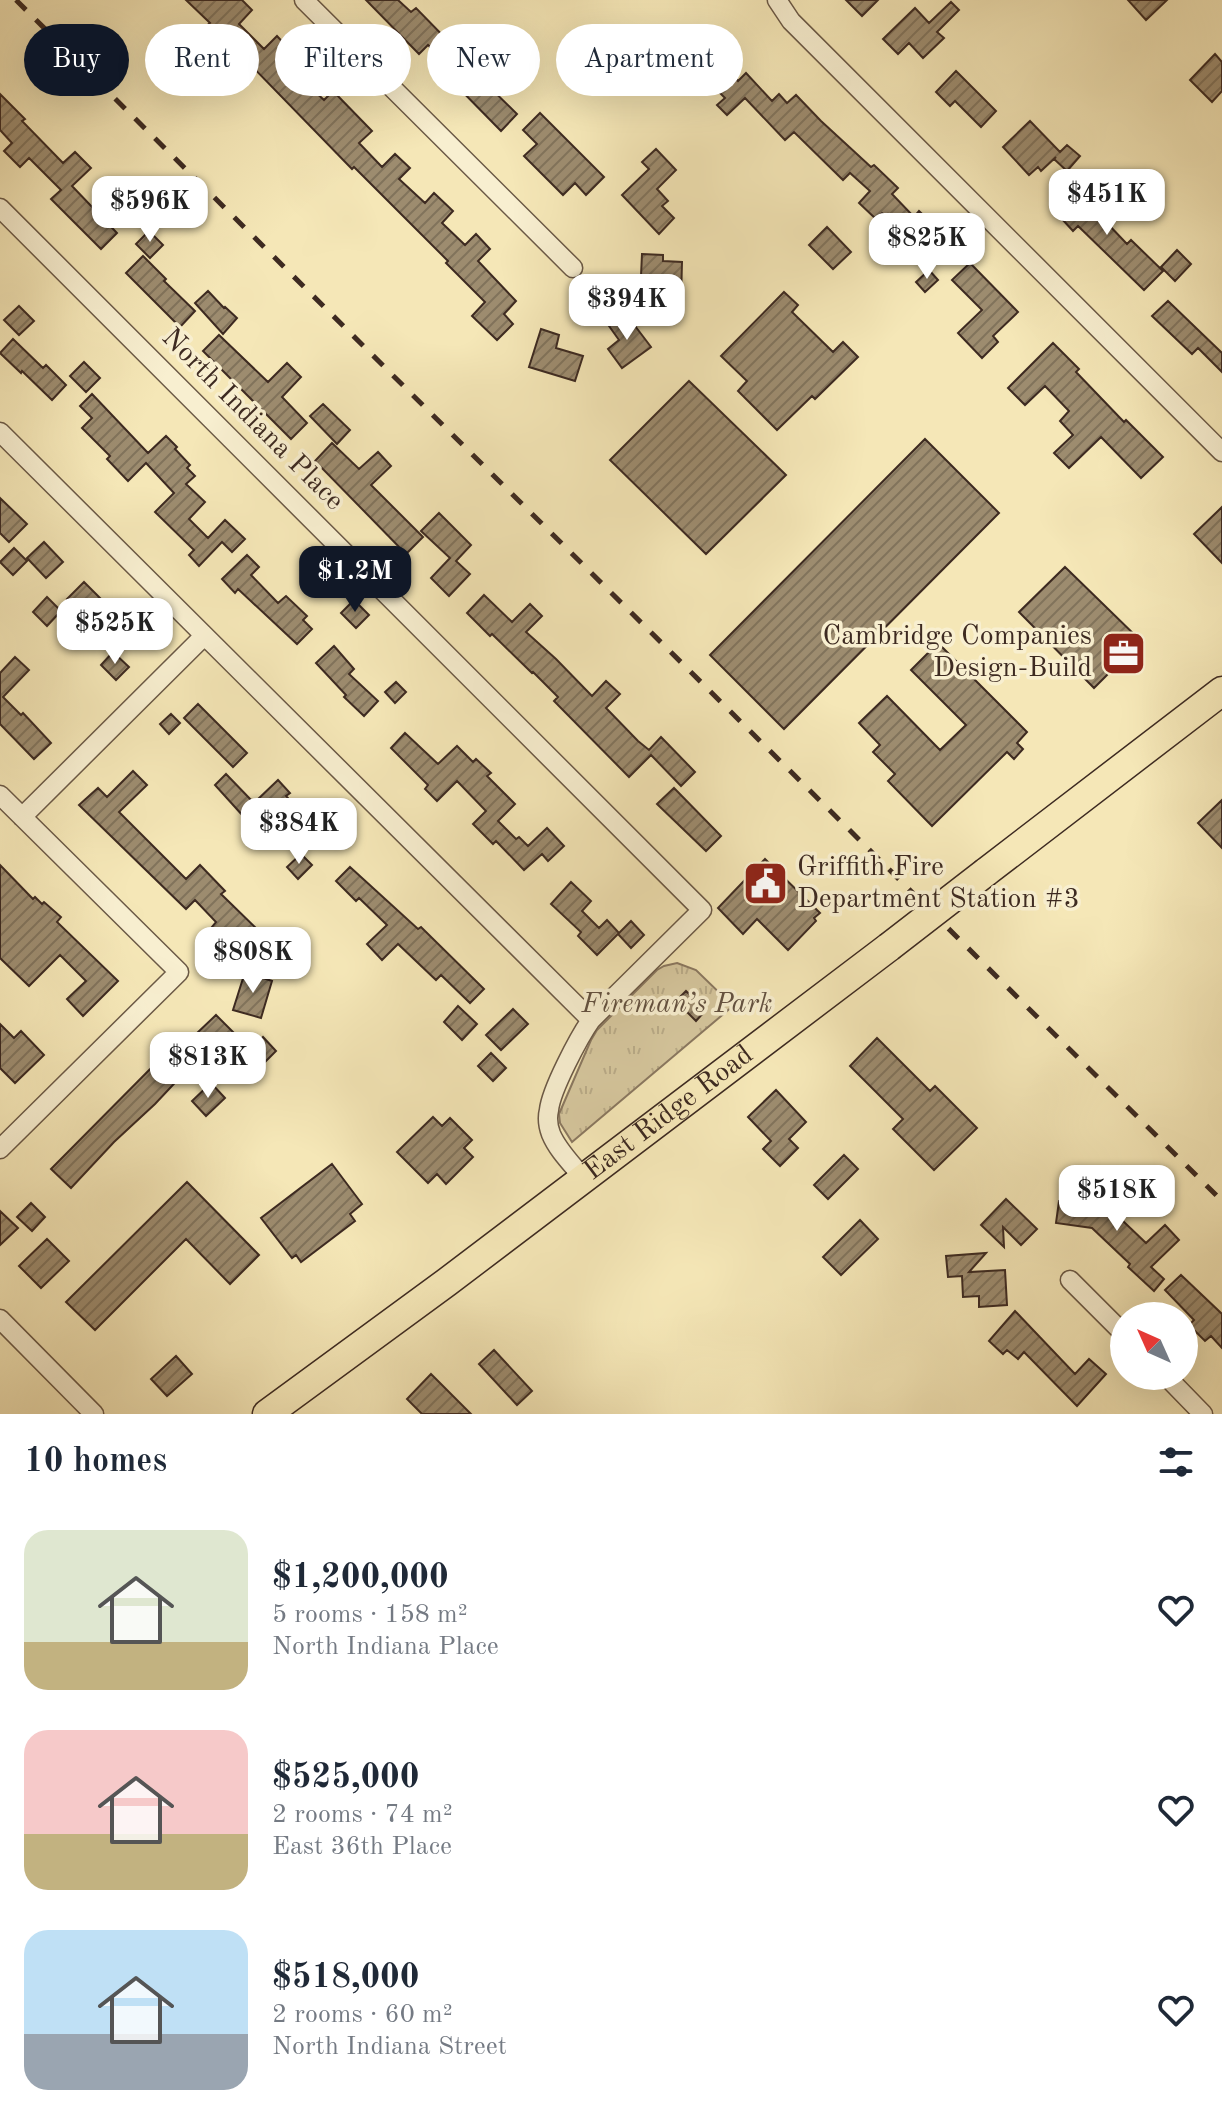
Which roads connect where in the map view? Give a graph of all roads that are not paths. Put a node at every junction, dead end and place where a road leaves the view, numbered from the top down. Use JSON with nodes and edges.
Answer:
{"nodes":[{"id":1,"x":304,"y":0,"type":"edge"},
{"id":2,"x":777,"y":0,"type":"edge"},
{"id":3,"x":0,"y":208,"type":"edge"},
{"id":4,"x":573,"y":268,"type":"dead end"},
{"id":5,"x":0,"y":432,"type":"edge"},
{"id":6,"x":1222,"y":452,"type":"edge"},
{"id":7,"x":204,"y":636,"type":"junction"},
{"id":8,"x":1222,"y":691,"type":"edge"},
{"id":9,"x":0,"y":795,"type":"edge"},
{"id":10,"x":22,"y":817,"type":"junction"},
{"id":11,"x":591,"y":1020,"type":"junction"},
{"id":12,"x":1,"y":1145,"type":"edge"},
{"id":13,"x":584,"y":1179,"type":"junction"},
{"id":14,"x":1070,"y":1280,"type":"dead end"},
{"id":15,"x":0,"y":1319,"type":"edge"},
{"id":16,"x":1110,"y":1320,"type":"edge"},
{"id":17,"x":1180,"y":1390,"type":"edge"},
{"id":18,"x":94,"y":1414,"type":"edge"},
{"id":19,"x":267,"y":1414,"type":"edge"},
{"id":20,"x":1203,"y":1414,"type":"edge"}],
"edges":[{"from":1,"to":4,"type":"street"},
{"from":2,"to":6,"type":"street"},
{"from":3,"to":11,"type":"street","name":"North Indiana Place"},
{"from":5,"to":7,"type":"street"},
{"from":7,"to":10,"type":"street"},
{"from":7,"to":11,"type":"street"},
{"from":8,"to":13,"type":"main road","name":"East Ridge Road","bridge":true},
{"from":9,"to":10,"type":"street"},
{"from":10,"to":12,"type":"street"},
{"from":11,"to":13,"type":"street"},
{"from":13,"to":19,"type":"main road","name":"East Ridge Road"},
{"from":14,"to":16,"type":"street"},
{"from":15,"to":18,"type":"street"},
{"from":17,"to":20,"type":"street"}]}
